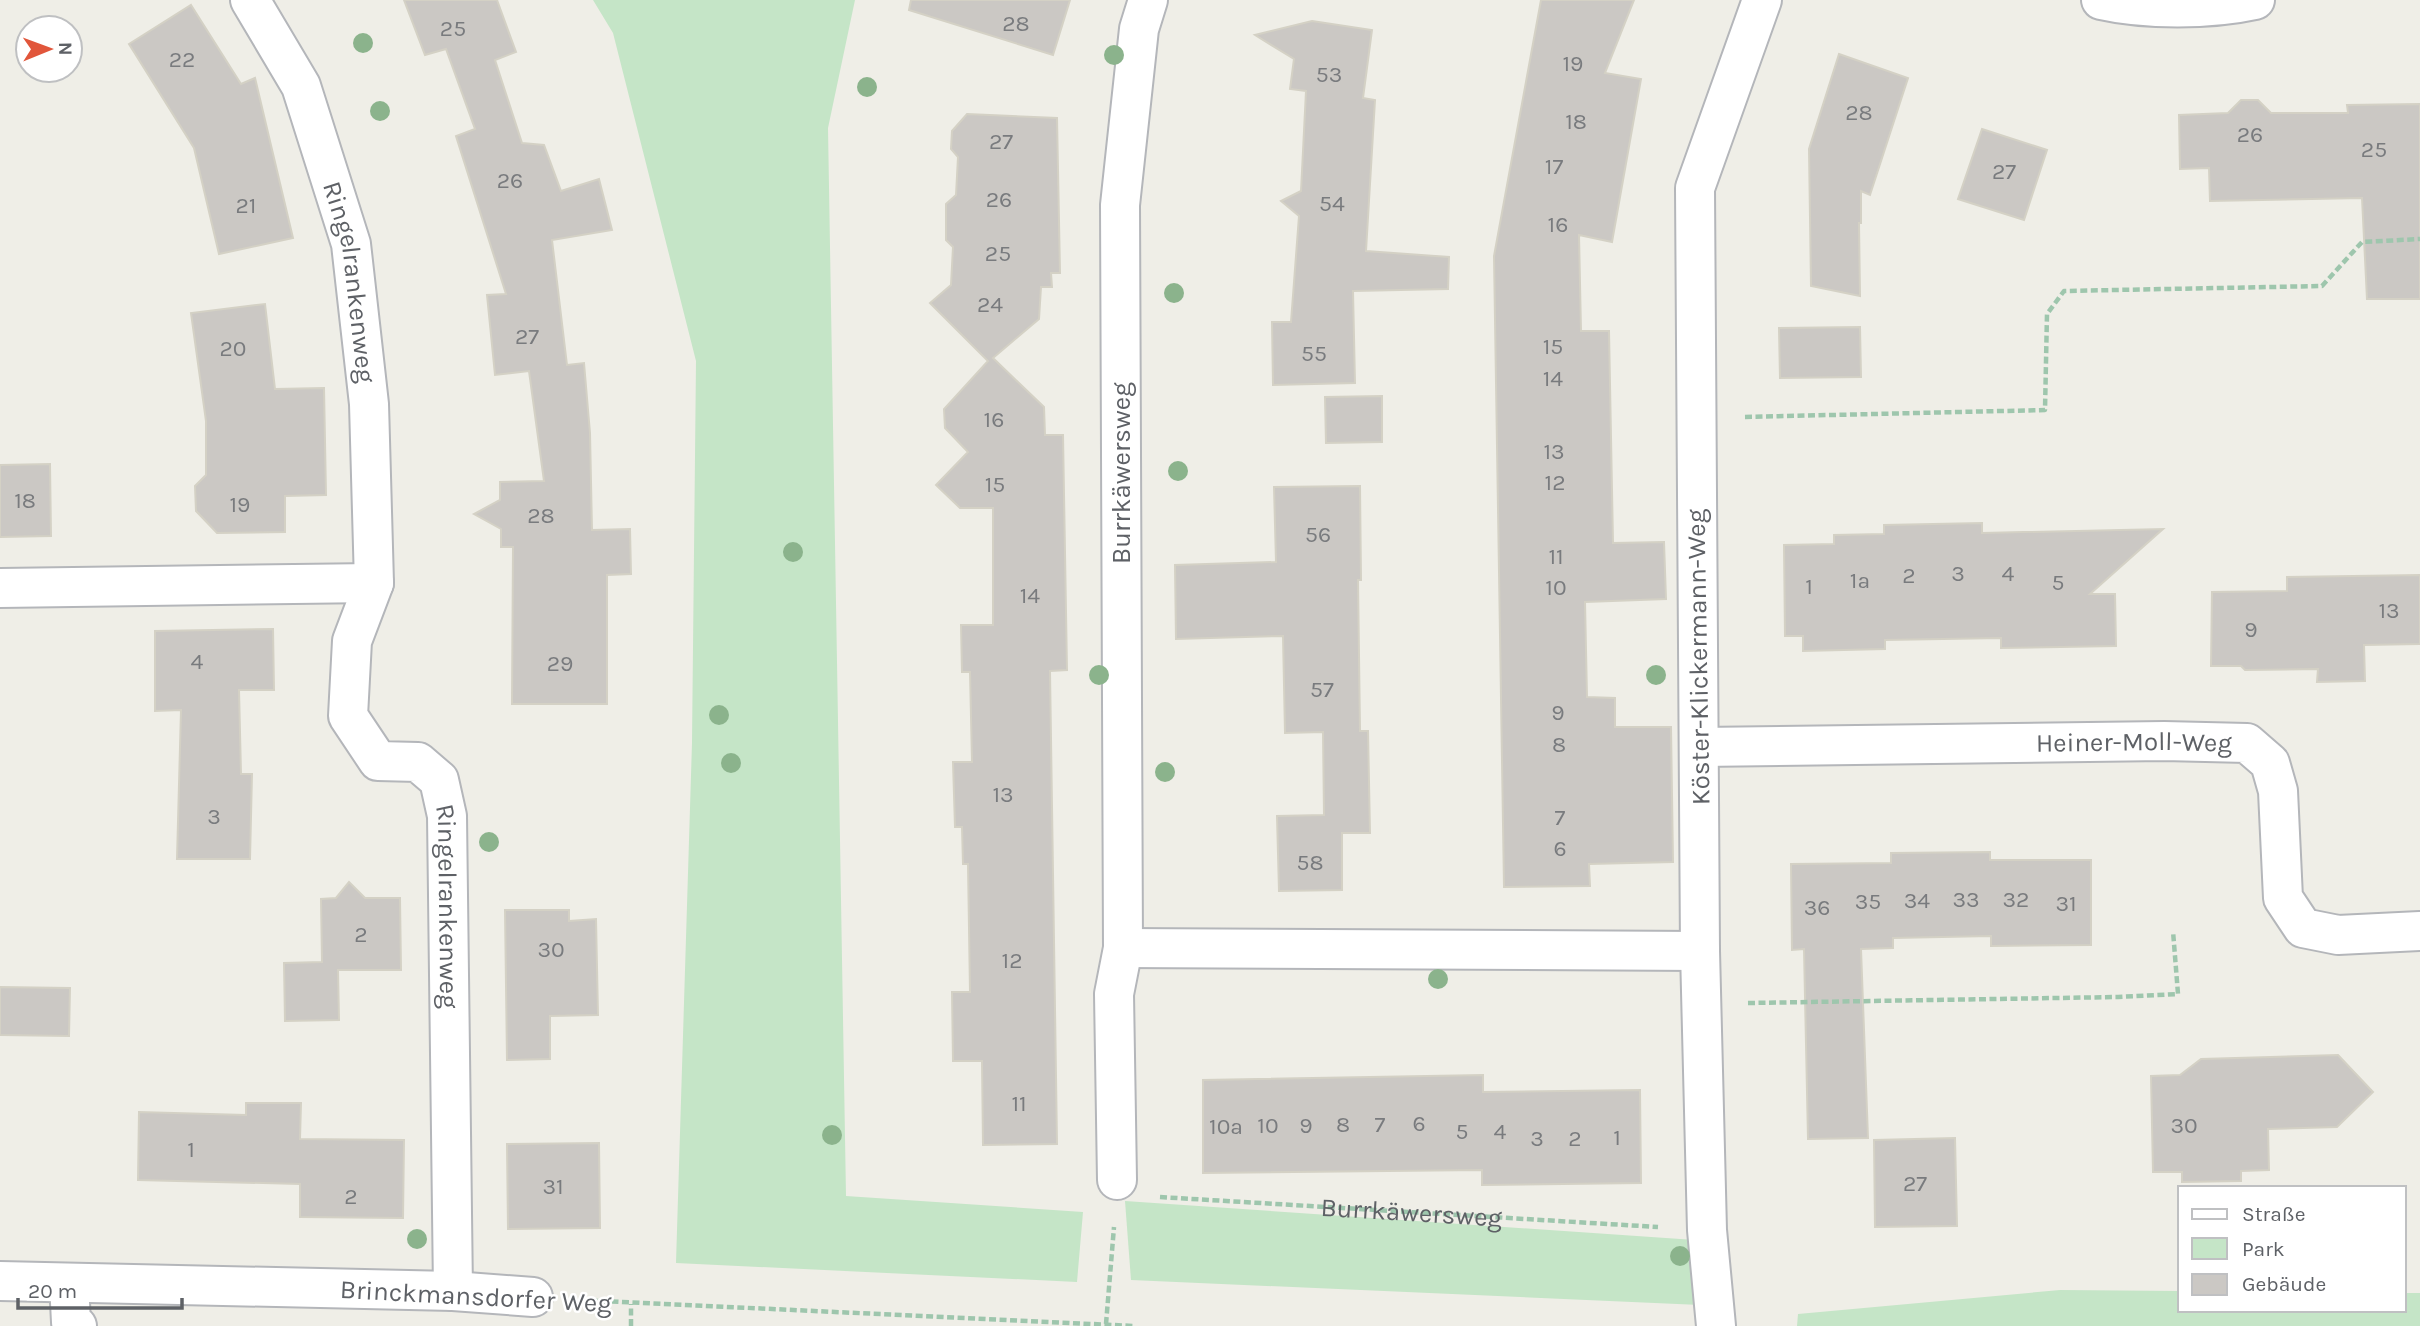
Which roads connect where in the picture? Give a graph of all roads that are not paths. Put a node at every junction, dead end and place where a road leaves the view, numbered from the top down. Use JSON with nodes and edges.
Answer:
{"nodes":[{"id":1,"x":250,"y":0,"type":"edge"},
{"id":2,"x":1148,"y":0,"type":"edge"},
{"id":3,"x":1762,"y":0,"type":"edge"},
{"id":4,"x":2101,"y":0,"type":"edge"},
{"id":5,"x":2255,"y":0,"type":"edge"},
{"id":6,"x":374,"y":583,"type":"junction"},
{"id":7,"x":0,"y":588,"type":"edge"},
{"id":8,"x":1700,"y":747,"type":"junction"},
{"id":9,"x":2420,"y":931,"type":"edge"},
{"id":10,"x":1123,"y":948,"type":"junction"},
{"id":11,"x":1700,"y":951,"type":"junction"},
{"id":12,"x":1116,"y":1187,"type":"road end"},
{"id":13,"x":0,"y":1281,"type":"edge"},
{"id":14,"x":69,"y":1283,"type":"junction"},
{"id":15,"x":453,"y":1291,"type":"junction"},
{"id":16,"x":533,"y":1297,"type":"road end"},
{"id":17,"x":77,"y":1326,"type":"edge"},
{"id":18,"x":1716,"y":1326,"type":"edge"}],
"edges":[{"from":1,"to":6,"type":"street","name":"Ringelrankenweg"},
{"from":2,"to":10,"type":"street","name":"Burrkäwersweg"},
{"from":3,"to":8,"type":"street","name":"Köster-Klickermann-Weg"},
{"from":4,"to":5,"type":"street"},
{"from":6,"to":7,"type":"street"},
{"from":6,"to":15,"type":"street","name":"Ringelrankenweg"},
{"from":8,"to":9,"type":"street","name":"Heiner-Moll-Weg"},
{"from":8,"to":11,"type":"street","name":"Köster-Klickermann-Weg"},
{"from":10,"to":11,"type":"street"},
{"from":10,"to":12,"type":"street","name":"Burrkäwersweg"},
{"from":11,"to":18,"type":"street","name":"Köster-Klickermann-Weg"},
{"from":13,"to":14,"type":"street","name":"Brinckmansdorfer Weg"},
{"from":14,"to":15,"type":"street","name":"Brinckmansdorfer Weg"},
{"from":14,"to":17,"type":"street"},
{"from":15,"to":16,"type":"street","name":"Brinckmansdorfer Weg"}]}
